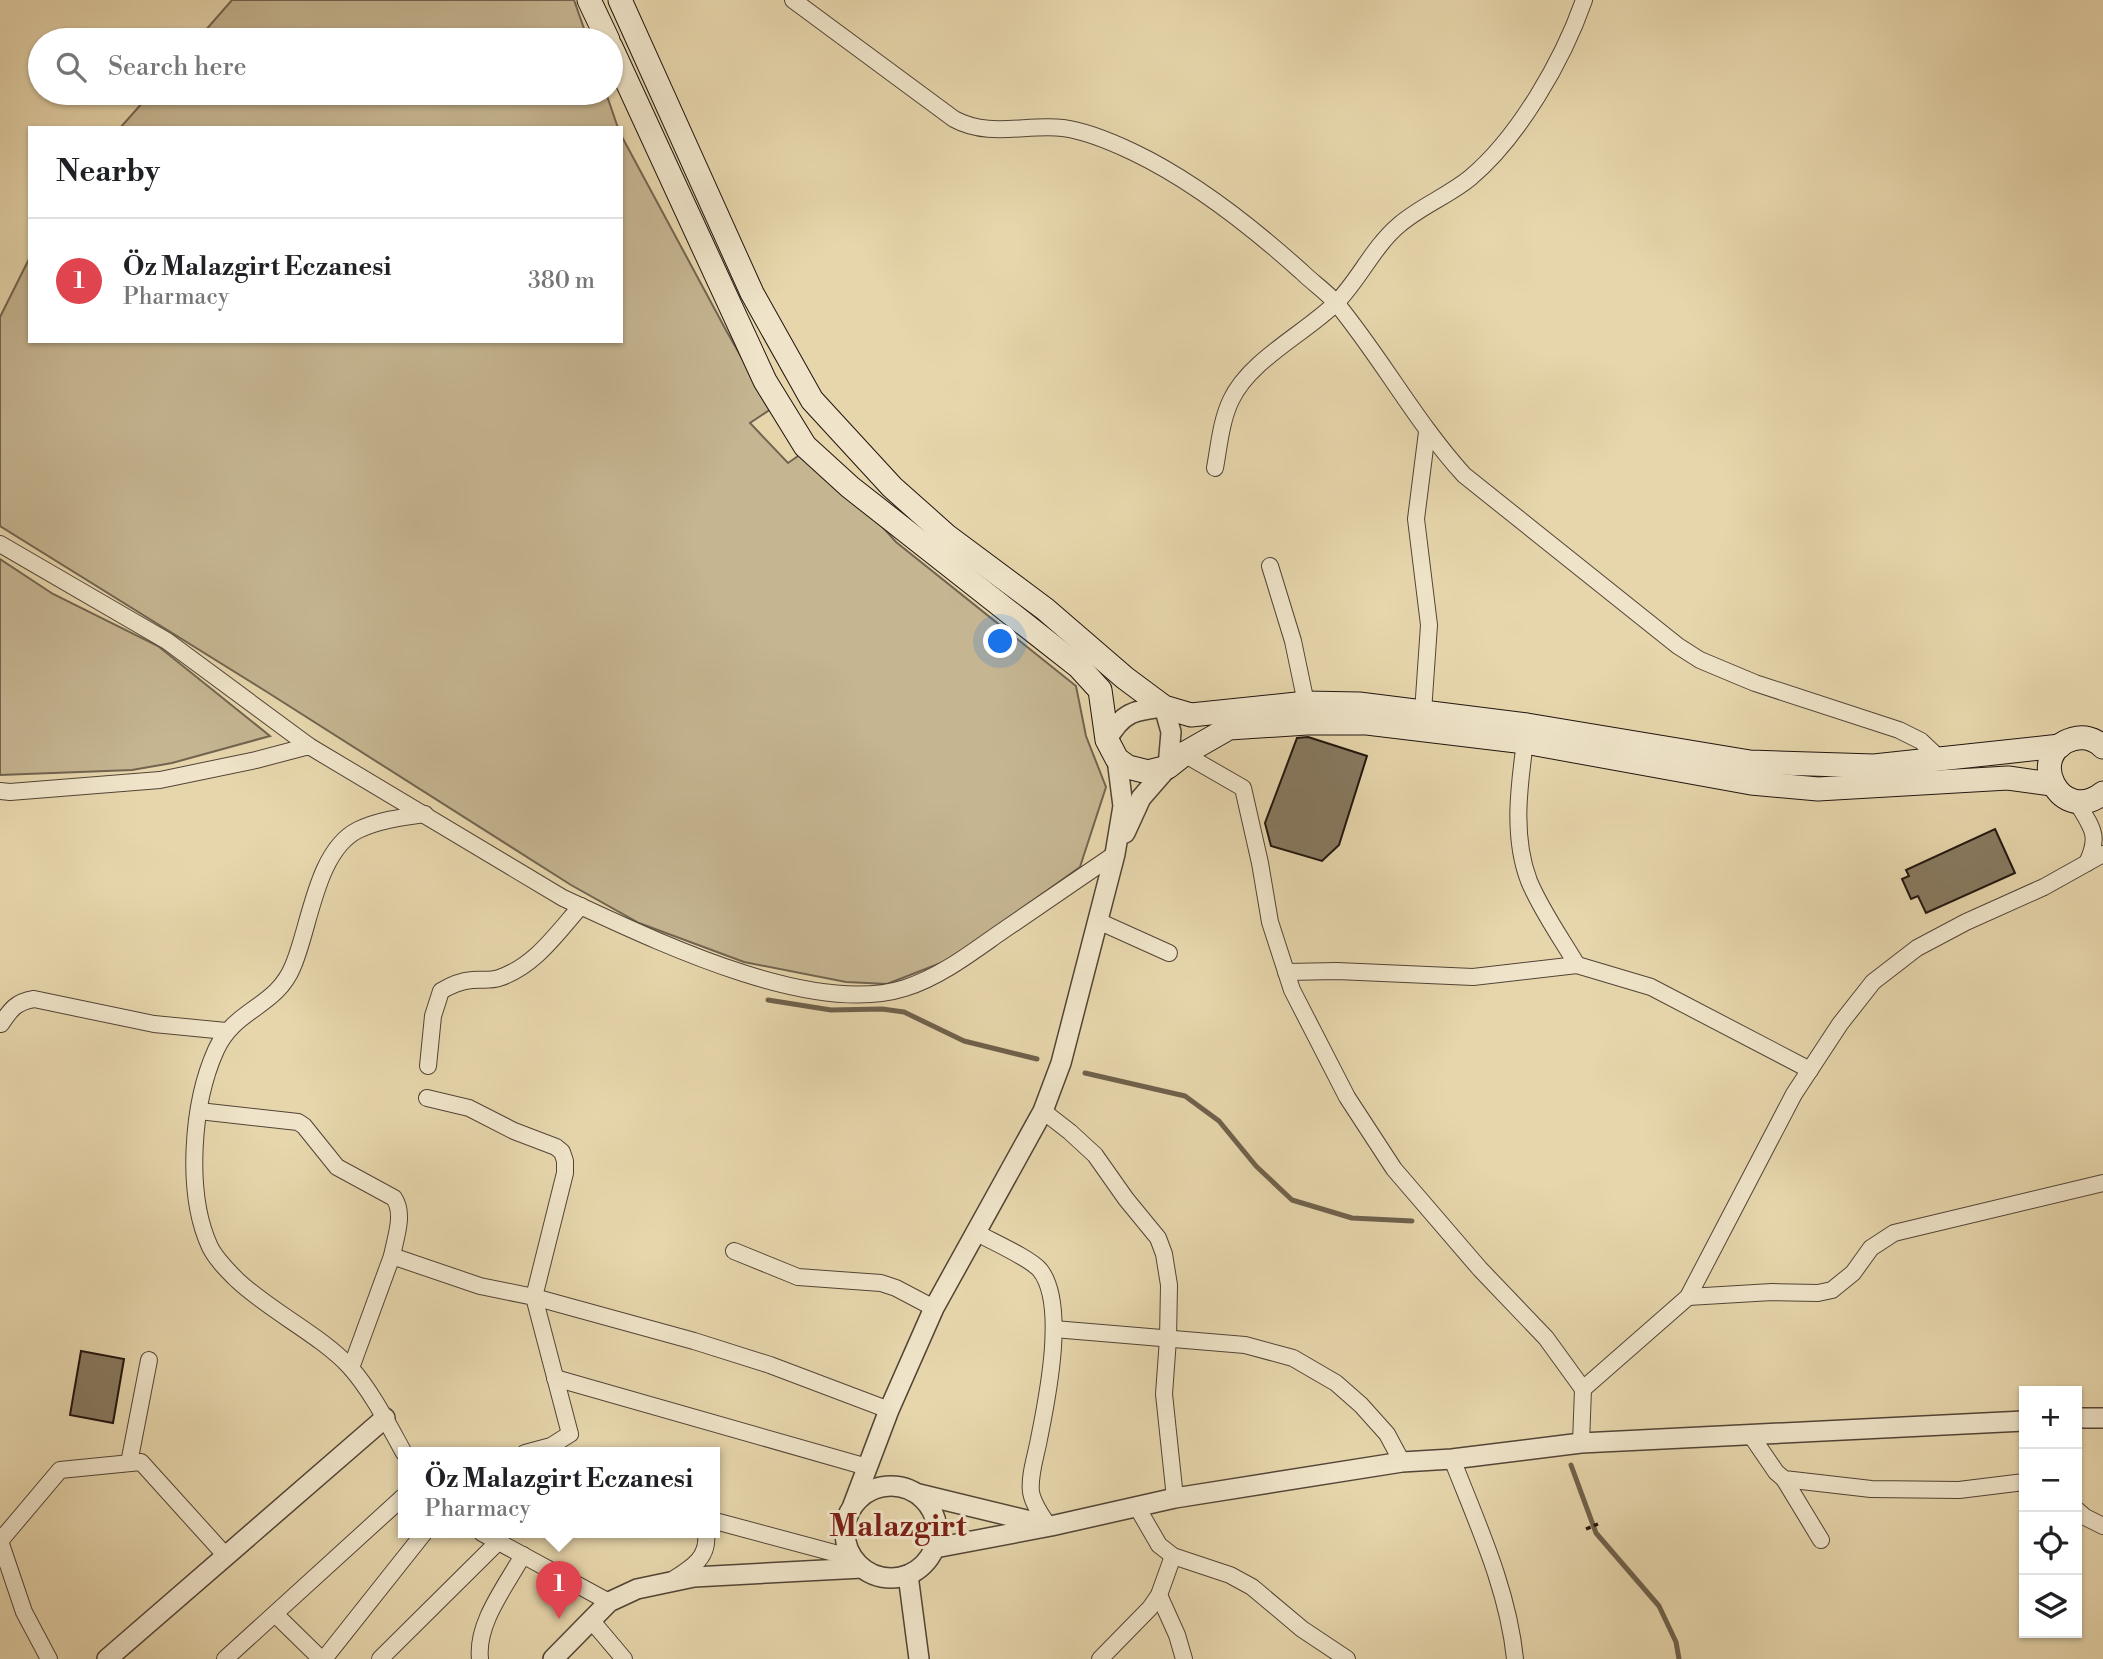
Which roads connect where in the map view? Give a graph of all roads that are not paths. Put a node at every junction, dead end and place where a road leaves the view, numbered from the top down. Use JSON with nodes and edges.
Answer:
{"nodes":[{"id":1,"x":589,"y":0,"type":"edge"},
{"id":2,"x":620,"y":0,"type":"edge"},
{"id":3,"x":793,"y":0,"type":"edge"},
{"id":4,"x":1584,"y":0,"type":"edge"},
{"id":5,"x":602,"y":28,"type":"edge"},
{"id":6,"x":623,"y":73,"type":"edge"},
{"id":7,"x":1336,"y":303,"type":"junction"},
{"id":8,"x":1427,"y":432,"type":"junction"},
{"id":9,"x":1215,"y":468,"type":"dead end"},
{"id":10,"x":0,"y":544,"type":"edge"},
{"id":11,"x":1270,"y":566,"type":"dead end"},
{"id":12,"x":1306,"y":703,"type":"junction"},
{"id":13,"x":1164,"y":707,"type":"junction"},
{"id":14,"x":1423,"y":712,"type":"junction"},
{"id":15,"x":1525,"y":741,"type":"junction"},
{"id":16,"x":2098,"y":741,"type":"edge"},
{"id":17,"x":309,"y":746,"type":"junction"},
{"id":18,"x":2060,"y":746,"type":"junction"},
{"id":19,"x":1112,"y":749,"type":"junction"},
{"id":20,"x":1175,"y":756,"type":"junction"},
{"id":21,"x":1939,"y":758,"type":"junction"},
{"id":22,"x":2052,"y":784,"type":"junction"},
{"id":23,"x":0,"y":791,"type":"edge"},
{"id":24,"x":2103,"y":793,"type":"edge"},
{"id":25,"x":2076,"y":802,"type":"junction"},
{"id":26,"x":425,"y":814,"type":"junction"},
{"id":27,"x":2103,"y":814,"type":"edge"},
{"id":28,"x":2103,"y":854,"type":"edge"},
{"id":29,"x":1115,"y":855,"type":"junction"},
{"id":30,"x":2087,"y":863,"type":"junction"},
{"id":31,"x":581,"y":906,"type":"junction"},
{"id":32,"x":1098,"y":921,"type":"junction"},
{"id":33,"x":1169,"y":953,"type":"dead end"},
{"id":34,"x":1577,"y":965,"type":"junction"},
{"id":35,"x":1286,"y":972,"type":"junction"},
{"id":36,"x":1,"y":1024,"type":"edge"},
{"id":37,"x":226,"y":1031,"type":"junction"},
{"id":38,"x":428,"y":1066,"type":"dead end"},
{"id":39,"x":1810,"y":1070,"type":"junction"},
{"id":40,"x":427,"y":1098,"type":"dead end"},
{"id":41,"x":199,"y":1111,"type":"junction"},
{"id":42,"x":1043,"y":1111,"type":"junction"},
{"id":43,"x":2103,"y":1182,"type":"edge"},
{"id":44,"x":975,"y":1232,"type":"junction"},
{"id":45,"x":734,"y":1251,"type":"dead end"},
{"id":46,"x":392,"y":1256,"type":"junction"},
{"id":47,"x":534,"y":1297,"type":"junction"},
{"id":48,"x":1688,"y":1297,"type":"junction"},
{"id":49,"x":934,"y":1308,"type":"junction"},
{"id":50,"x":1054,"y":1329,"type":"junction"},
{"id":51,"x":1168,"y":1339,"type":"junction"},
{"id":52,"x":149,"y":1360,"type":"dead end"},
{"id":53,"x":351,"y":1368,"type":"junction"},
{"id":54,"x":555,"y":1378,"type":"junction"},
{"id":55,"x":1583,"y":1389,"type":"junction"},
{"id":56,"x":889,"y":1410,"type":"junction"},
{"id":57,"x":2101,"y":1414,"type":"edge"},
{"id":58,"x":2082,"y":1417,"type":"edge"},
{"id":59,"x":386,"y":1418,"type":"junction"},
{"id":60,"x":2019,"y":1421,"type":"edge"},
{"id":61,"x":1750,"y":1434,"type":"junction"},
{"id":62,"x":1581,"y":1443,"type":"junction"},
{"id":63,"x":401,"y":1447,"type":"edge"},
{"id":64,"x":554,"y":1447,"type":"edge"},
{"id":65,"x":1452,"y":1459,"type":"junction"},
{"id":66,"x":1402,"y":1462,"type":"junction"},
{"id":67,"x":129,"y":1463,"type":"junction"},
{"id":68,"x":867,"y":1467,"type":"junction"},
{"id":69,"x":1784,"y":1479,"type":"junction"},
{"id":70,"x":2019,"y":1483,"type":"edge"},
{"id":71,"x":890,"y":1485,"type":"junction"},
{"id":72,"x":919,"y":1494,"type":"junction"},
{"id":73,"x":1175,"y":1499,"type":"junction"},
{"id":74,"x":398,"y":1502,"type":"edge"},
{"id":75,"x":853,"y":1505,"type":"junction"},
{"id":76,"x":1137,"y":1507,"type":"junction"},
{"id":77,"x":2079,"y":1512,"type":"edge"},
{"id":78,"x":720,"y":1522,"type":"edge"},
{"id":79,"x":1049,"y":1526,"type":"junction"},
{"id":80,"x":2103,"y":1526,"type":"edge"},
{"id":81,"x":420,"y":1538,"type":"edge"},
{"id":82,"x":491,"y":1538,"type":"edge"},
{"id":83,"x":707,"y":1538,"type":"edge"},
{"id":84,"x":1821,"y":1540,"type":"dead end"},
{"id":85,"x":498,"y":1542,"type":"junction"},
{"id":86,"x":935,"y":1548,"type":"junction"},
{"id":87,"x":523,"y":1555,"type":"junction"},
{"id":88,"x":226,"y":1556,"type":"junction"},
{"id":89,"x":1173,"y":1556,"type":"junction"},
{"id":90,"x":858,"y":1563,"type":"junction"},
{"id":91,"x":908,"y":1576,"type":"junction"},
{"id":92,"x":671,"y":1580,"type":"junction"},
{"id":93,"x":1159,"y":1595,"type":"junction"},
{"id":94,"x":609,"y":1602,"type":"junction"},
{"id":95,"x":275,"y":1614,"type":"junction"},
{"id":96,"x":591,"y":1620,"type":"junction"},
{"id":97,"x":50,"y":1659,"type":"edge"},
{"id":98,"x":107,"y":1659,"type":"edge"},
{"id":99,"x":225,"y":1659,"type":"edge"},
{"id":100,"x":323,"y":1659,"type":"edge"},
{"id":101,"x":380,"y":1659,"type":"edge"},
{"id":102,"x":481,"y":1659,"type":"edge"},
{"id":103,"x":553,"y":1659,"type":"edge"},
{"id":104,"x":624,"y":1659,"type":"edge"},
{"id":105,"x":919,"y":1659,"type":"edge"},
{"id":106,"x":1100,"y":1659,"type":"edge"},
{"id":107,"x":1184,"y":1659,"type":"edge"},
{"id":108,"x":1347,"y":1659,"type":"edge"},
{"id":109,"x":1515,"y":1659,"type":"edge"}],
"edges":[{"from":1,"to":5,"type":"main road"},
{"from":2,"to":13,"type":"main road"},
{"from":3,"to":7,"type":"street"},
{"from":4,"to":7,"type":"street"},
{"from":6,"to":19,"type":"main road"},
{"from":7,"to":8,"type":"street"},
{"from":7,"to":9,"type":"street"},
{"from":8,"to":14,"type":"street"},
{"from":8,"to":21,"type":"street"},
{"from":10,"to":17,"type":"street"},
{"from":11,"to":12,"type":"street"},
{"from":12,"to":13,"type":"main road"},
{"from":12,"to":14,"type":"main road"},
{"from":13,"to":19,"type":"street"},
{"from":13,"to":20,"type":"street"},
{"from":14,"to":21,"type":"main road"},
{"from":15,"to":20,"type":"main road"},
{"from":15,"to":22,"type":"main road"},
{"from":15,"to":34,"type":"street"},
{"from":16,"to":18,"type":"main road"},
{"from":17,"to":23,"type":"street"},
{"from":17,"to":26,"type":"street"},
{"from":18,"to":21,"type":"main road"},
{"from":18,"to":22,"type":"main road"},
{"from":19,"to":20,"type":"main road"},
{"from":19,"to":29,"type":"street"},
{"from":20,"to":29,"type":"street"},
{"from":20,"to":35,"type":"street"},
{"from":22,"to":25,"type":"main road"},
{"from":24,"to":25,"type":"main road"},
{"from":25,"to":27,"type":"main road"},
{"from":25,"to":30,"type":"street"},
{"from":26,"to":31,"type":"street"},
{"from":26,"to":37,"type":"street"},
{"from":28,"to":30,"type":"street"},
{"from":29,"to":31,"type":"street"},
{"from":29,"to":32,"type":"street"},
{"from":30,"to":39,"type":"street"},
{"from":31,"to":38,"type":"street"},
{"from":32,"to":33,"type":"street"},
{"from":32,"to":42,"type":"street"},
{"from":34,"to":35,"type":"street"},
{"from":34,"to":39,"type":"street"},
{"from":35,"to":55,"type":"street"},
{"from":36,"to":37,"type":"street"},
{"from":37,"to":41,"type":"street"},
{"from":39,"to":48,"type":"street"},
{"from":40,"to":47,"type":"street"},
{"from":41,"to":46,"type":"street"},
{"from":41,"to":53,"type":"street"},
{"from":42,"to":44,"type":"street"},
{"from":42,"to":51,"type":"street"},
{"from":43,"to":48,"type":"street"},
{"from":44,"to":49,"type":"street"},
{"from":44,"to":50,"type":"street"},
{"from":45,"to":49,"type":"street"},
{"from":46,"to":47,"type":"street"},
{"from":46,"to":53,"type":"street"},
{"from":47,"to":54,"type":"street"},
{"from":47,"to":56,"type":"street"},
{"from":48,"to":55,"type":"street"},
{"from":49,"to":56,"type":"street"},
{"from":50,"to":51,"type":"street"},
{"from":50,"to":79,"type":"street"},
{"from":51,"to":66,"type":"street"},
{"from":51,"to":73,"type":"street"},
{"from":52,"to":67,"type":"street"},
{"from":53,"to":59,"type":"street"},
{"from":54,"to":64,"type":"street"},
{"from":54,"to":68,"type":"street"},
{"from":55,"to":62,"type":"street"},
{"from":56,"to":68,"type":"street"},
{"from":57,"to":58,"type":"street"},
{"from":59,"to":63,"type":"street"},
{"from":59,"to":88,"type":"street"},
{"from":60,"to":61,"type":"street"},
{"from":61,"to":62,"type":"street"},
{"from":61,"to":69,"type":"street"},
{"from":62,"to":65,"type":"street"},
{"from":65,"to":66,"type":"street"},
{"from":65,"to":109,"type":"street"},
{"from":66,"to":73,"type":"street"},
{"from":67,"to":88,"type":"street"},
{"from":67,"to":97,"type":"street"},
{"from":68,"to":71,"type":"street"},
{"from":68,"to":75,"type":"street"},
{"from":69,"to":70,"type":"street"},
{"from":69,"to":84,"type":"street"},
{"from":71,"to":72,"type":"street"},
{"from":71,"to":75,"type":"street"},
{"from":72,"to":79,"type":"street"},
{"from":72,"to":86,"type":"street"},
{"from":73,"to":76,"type":"street"},
{"from":74,"to":95,"type":"street"},
{"from":75,"to":90,"type":"street"},
{"from":76,"to":79,"type":"street"},
{"from":76,"to":89,"type":"street"},
{"from":77,"to":80,"type":"street"},
{"from":78,"to":90,"type":"street"},
{"from":79,"to":86,"type":"street"},
{"from":81,"to":100,"type":"street"},
{"from":82,"to":85,"type":"street"},
{"from":83,"to":92,"type":"street"},
{"from":85,"to":87,"type":"street"},
{"from":85,"to":101,"type":"street"},
{"from":86,"to":91,"type":"street"},
{"from":87,"to":94,"type":"street"},
{"from":87,"to":102,"type":"street"},
{"from":88,"to":98,"type":"street"},
{"from":89,"to":93,"type":"street"},
{"from":89,"to":108,"type":"street"},
{"from":90,"to":91,"type":"street"},
{"from":90,"to":92,"type":"street"},
{"from":91,"to":105,"type":"street"},
{"from":92,"to":94,"type":"street"},
{"from":93,"to":106,"type":"street"},
{"from":93,"to":107,"type":"street"},
{"from":94,"to":96,"type":"street"},
{"from":95,"to":99,"type":"street"},
{"from":95,"to":100,"type":"street"},
{"from":96,"to":103,"type":"street"},
{"from":96,"to":104,"type":"street"}]}
